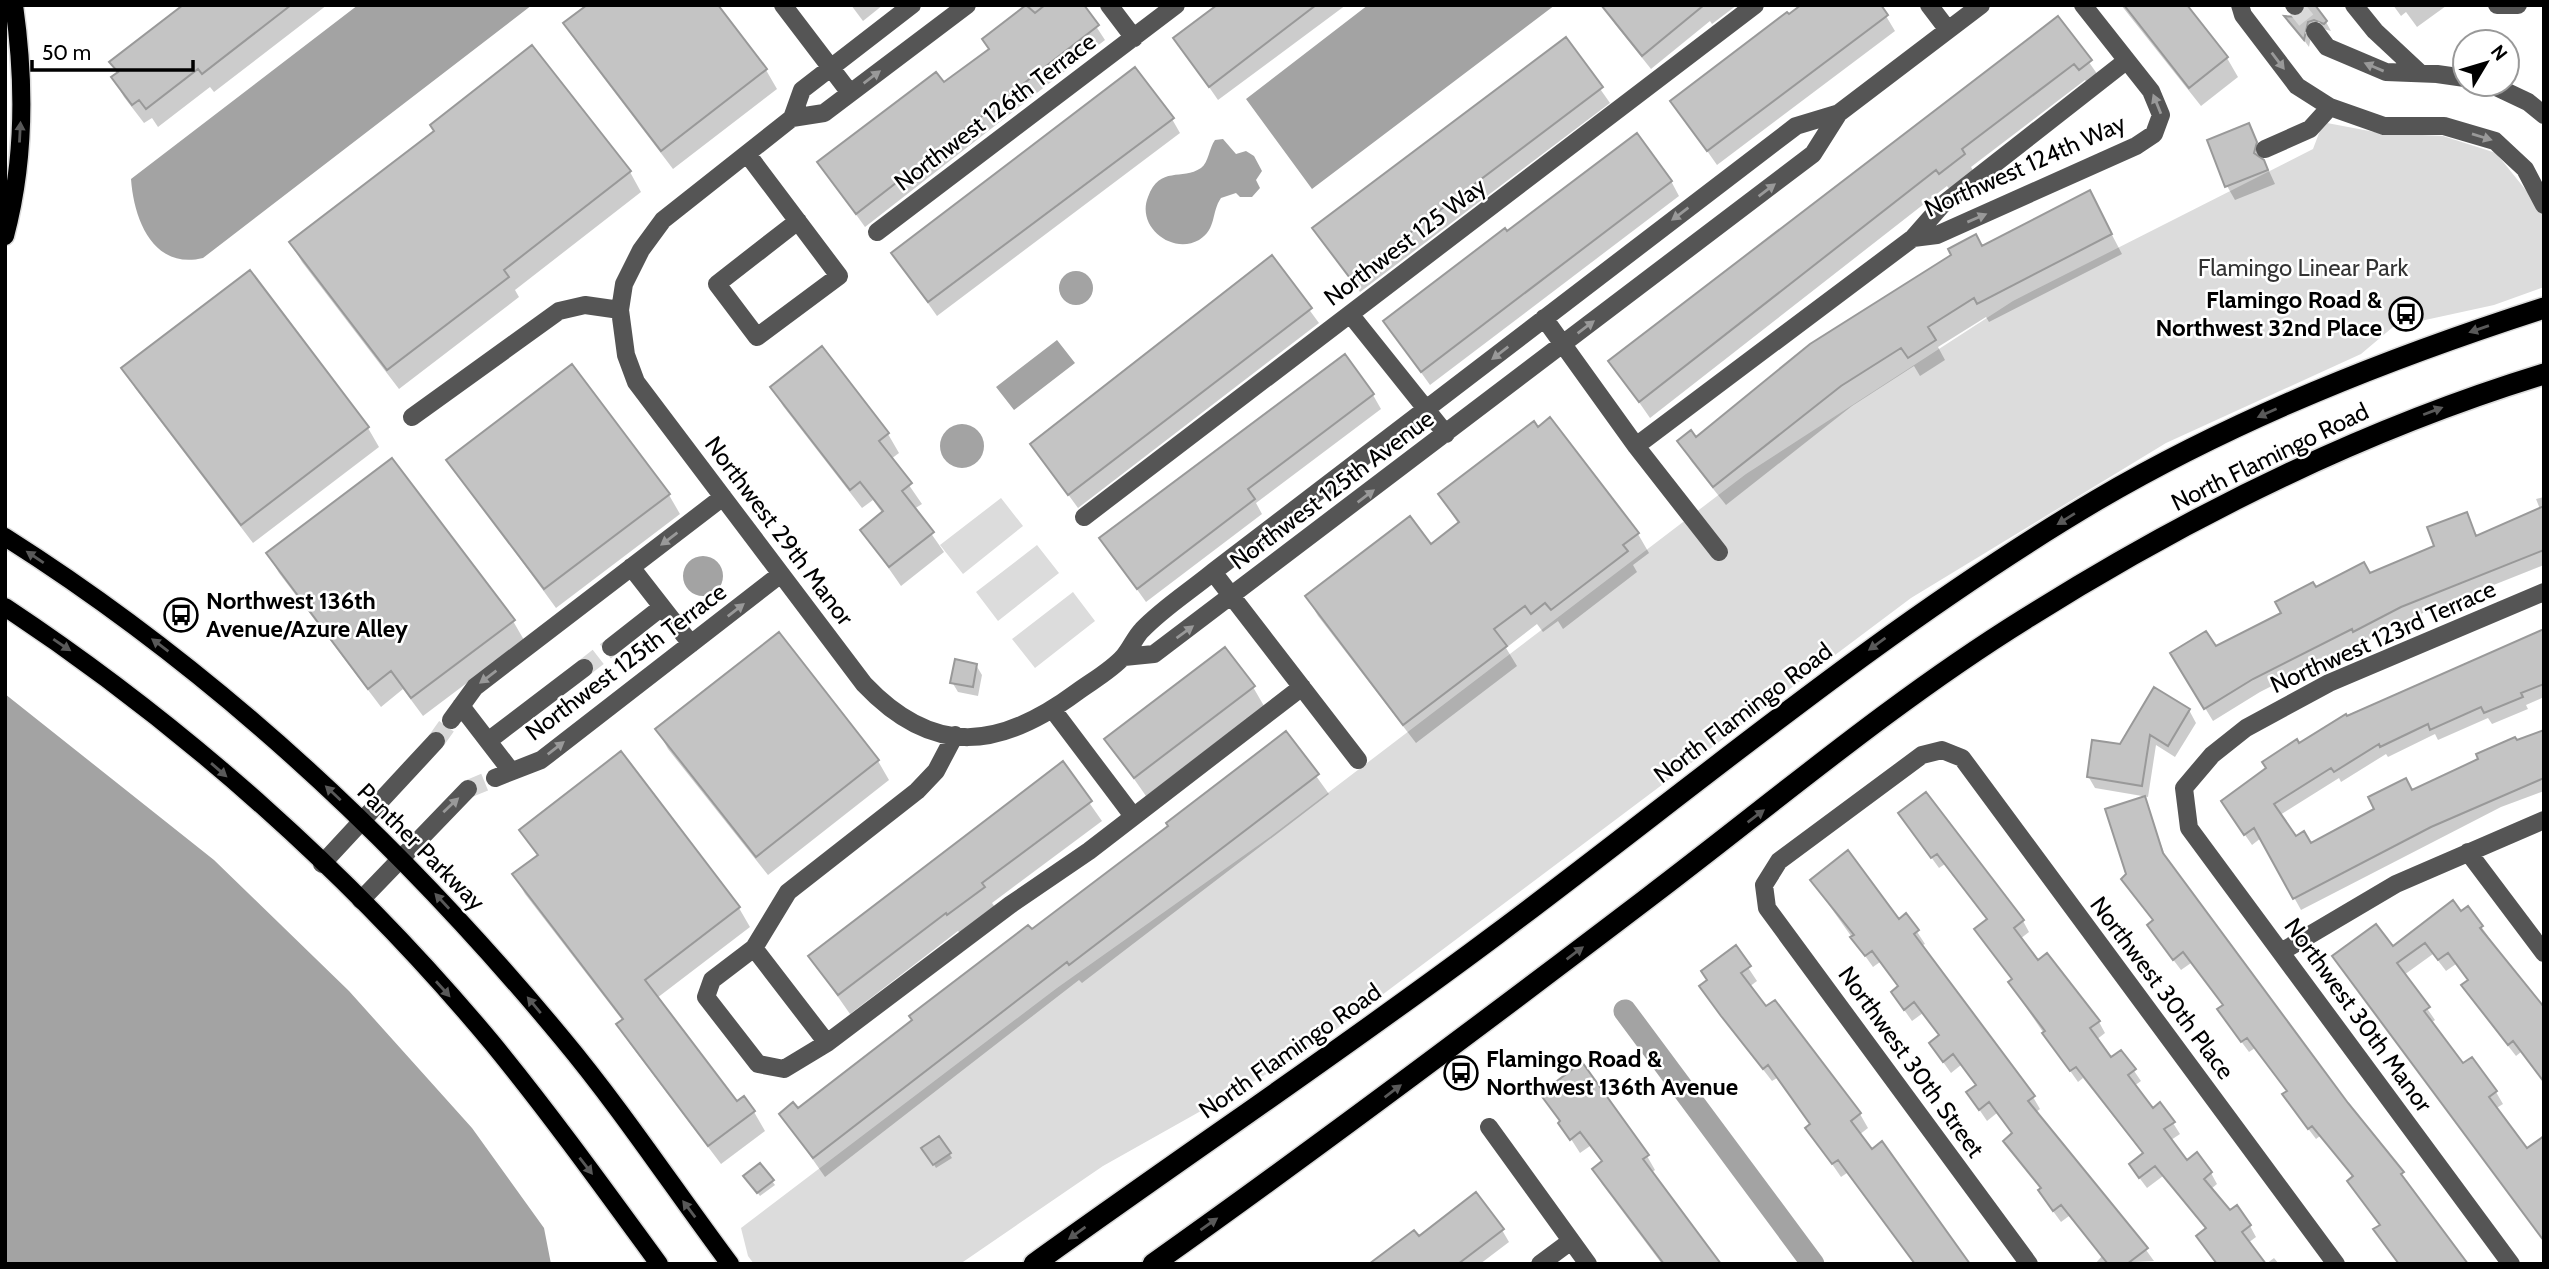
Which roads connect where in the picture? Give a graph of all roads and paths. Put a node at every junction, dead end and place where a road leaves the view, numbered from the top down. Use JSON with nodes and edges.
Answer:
{"nodes":[{"id":1,"x":14,"y":5,"type":"edge"},
{"id":2,"x":783,"y":5,"type":"edge"},
{"id":3,"x":912,"y":5,"type":"edge"},
{"id":4,"x":967,"y":5,"type":"edge"},
{"id":5,"x":1108,"y":5,"type":"edge"},
{"id":6,"x":1176,"y":5,"type":"edge"},
{"id":7,"x":1755,"y":5,"type":"edge"},
{"id":8,"x":1929,"y":5,"type":"edge"},
{"id":9,"x":1981,"y":5,"type":"edge"},
{"id":10,"x":2083,"y":5,"type":"edge"},
{"id":11,"x":2239,"y":5,"type":"edge"},
{"id":12,"x":2354,"y":5,"type":"edge"},
{"id":13,"x":2497,"y":5,"type":"edge"},
{"id":14,"x":2518,"y":5,"type":"edge"},
{"id":15,"x":1948,"y":30,"type":"junction"},
{"id":16,"x":2315,"y":31,"type":"tunnel mouth"},
{"id":17,"x":1134,"y":38,"type":"junction"},
{"id":18,"x":2126,"y":61,"type":"junction"},
{"id":19,"x":831,"y":68,"type":"junction"},
{"id":20,"x":2420,"y":73,"type":"junction"},
{"id":21,"x":2451,"y":76,"type":"edge"},
{"id":22,"x":850,"y":93,"type":"junction"},
{"id":23,"x":2520,"y":98,"type":"edge"},
{"id":24,"x":2330,"y":107,"type":"junction"},
{"id":25,"x":1839,"y":113,"type":"junction"},
{"id":26,"x":2544,"y":116,"type":"edge"},
{"id":27,"x":792,"y":118,"type":"junction"},
{"id":28,"x":2265,"y":149,"type":"dead end"},
{"id":29,"x":748,"y":155,"type":"junction"},
{"id":30,"x":2544,"y":205,"type":"edge"},
{"id":31,"x":798,"y":221,"type":"junction"},
{"id":32,"x":6,"y":228,"type":"edge"},
{"id":33,"x":877,"y":232,"type":"dead end"},
{"id":34,"x":1913,"y":238,"type":"junction"},
{"id":35,"x":2544,"y":308,"type":"edge"},
{"id":36,"x":620,"y":310,"type":"junction"},
{"id":37,"x":1350,"y":314,"type":"junction"},
{"id":38,"x":1544,"y":318,"type":"junction"},
{"id":39,"x":1563,"y":345,"type":"junction"},
{"id":40,"x":2544,"y":374,"type":"edge"},
{"id":41,"x":1429,"y":408,"type":"junction"},
{"id":42,"x":412,"y":417,"type":"dead end"},
{"id":43,"x":1446,"y":434,"type":"junction"},
{"id":44,"x":1636,"y":446,"type":"junction"},
{"id":45,"x":723,"y":497,"type":"junction"},
{"id":46,"x":1084,"y":517,"type":"dead end"},
{"id":47,"x":5,"y":537,"type":"edge"},
{"id":48,"x":1719,"y":552,"type":"dead end"},
{"id":49,"x":631,"y":567,"type":"junction"},
{"id":50,"x":1213,"y":572,"type":"junction"},
{"id":51,"x":781,"y":574,"type":"junction"},
{"id":52,"x":2544,"y":592,"type":"edge"},
{"id":53,"x":1232,"y":597,"type":"junction"},
{"id":54,"x":5,"y":607,"type":"edge"},
{"id":55,"x":662,"y":607,"type":"junction"},
{"id":56,"x":691,"y":644,"type":"junction"},
{"id":57,"x":611,"y":647,"type":"tunnel mouth"},
{"id":58,"x":1124,"y":657,"type":"junction"},
{"id":59,"x":584,"y":667,"type":"tunnel mouth"},
{"id":60,"x":1302,"y":687,"type":"junction"},
{"id":61,"x":1053,"y":709,"type":"junction"},
{"id":62,"x":954,"y":735,"type":"junction"},
{"id":63,"x":436,"y":741,"type":"tunnel mouth"},
{"id":64,"x":488,"y":741,"type":"junction"},
{"id":65,"x":1358,"y":760,"type":"dead end"},
{"id":66,"x":2183,"y":788,"type":"joint"},
{"id":67,"x":468,"y":789,"type":"tunnel mouth"},
{"id":68,"x":1133,"y":816,"type":"junction"},
{"id":69,"x":2544,"y":820,"type":"edge"},
{"id":70,"x":362,"y":821,"type":"junction"},
{"id":71,"x":2468,"y":852,"type":"junction"},
{"id":72,"x":400,"y":857,"type":"junction"},
{"id":73,"x":322,"y":864,"type":"junction"},
{"id":74,"x":1764,"y":884,"type":"joint"},
{"id":75,"x":361,"y":900,"type":"junction"},
{"id":76,"x":754,"y":948,"type":"junction"},
{"id":77,"x":2281,"y":952,"type":"junction"},
{"id":78,"x":2544,"y":953,"type":"edge"},
{"id":79,"x":827,"y":1043,"type":"junction"},
{"id":80,"x":1489,"y":1127,"type":"dead end"},
{"id":81,"x":1571,"y":1241,"type":"junction"},
{"id":82,"x":659,"y":1264,"type":"edge"},
{"id":83,"x":730,"y":1264,"type":"edge"},
{"id":84,"x":1034,"y":1264,"type":"edge"},
{"id":85,"x":1153,"y":1264,"type":"edge"},
{"id":86,"x":1540,"y":1264,"type":"edge"},
{"id":87,"x":1588,"y":1264,"type":"edge"},
{"id":88,"x":2029,"y":1264,"type":"edge"},
{"id":89,"x":2336,"y":1264,"type":"edge"},
{"id":90,"x":2511,"y":1264,"type":"edge"}],
"edges":[{"from":32,"to":1,"type":"main road","one_way":true},
{"from":2,"to":19,"type":"street"},
{"from":3,"to":19,"type":"street"},
{"from":22,"to":4,"type":"street","one_way":true},
{"from":5,"to":17,"type":"street"},
{"from":6,"to":17,"type":"street","name":"Northwest 126th Terrace"},
{"from":7,"to":37,"type":"street","name":"Northwest 125 Way"},
{"from":8,"to":15,"type":"street"},
{"from":9,"to":15,"type":"street","name":"Northwest 125th Avenue"},
{"from":10,"to":18,"type":"street","name":"Northwest 124th Way"},
{"from":11,"to":24,"type":"street","one_way":true},
{"from":12,"to":20,"type":"street"},
{"from":13,"to":14,"type":"street"},
{"from":15,"to":25,"type":"street","name":"Northwest 125th Avenue"},
{"from":20,"to":16,"type":"street","one_way":true},
{"from":17,"to":33,"type":"street","name":"Northwest 126th Terrace"},
{"from":18,"to":34,"type":"street","name":"Northwest 124th Way"},
{"from":34,"to":18,"type":"street","name":"Northwest 124th Way","one_way":true},
{"from":19,"to":22,"type":"street"},
{"from":19,"to":27,"type":"street"},
{"from":20,"to":21,"type":"street"},
{"from":22,"to":27,"type":"street"},
{"from":23,"to":26,"type":"street"},
{"from":24,"to":28,"type":"street"},
{"from":24,"to":30,"type":"street","one_way":true},
{"from":25,"to":38,"type":"street","name":"Northwest 125th Avenue","one_way":true},
{"from":39,"to":25,"type":"street","name":"Northwest 125th Avenue","one_way":true},
{"from":27,"to":29,"type":"street"},
{"from":29,"to":31,"type":"street"},
{"from":29,"to":36,"type":"street"},
{"from":31,"to":31,"type":"street"},
{"from":34,"to":44,"type":"street","name":"Northwest 124th Way"},
{"from":35,"to":84,"type":"highway","name":"North Flamingo Road","one_way":true},
{"from":36,"to":42,"type":"street"},
{"from":36,"to":45,"type":"street","name":"Northwest 29th Manor"},
{"from":37,"to":41,"type":"street"},
{"from":37,"to":46,"type":"street","name":"Northwest 125 Way"},
{"from":38,"to":39,"type":"street"},
{"from":38,"to":41,"type":"street","name":"Northwest 125th Avenue","one_way":true},
{"from":39,"to":43,"type":"street","name":"Northwest 125th Avenue"},
{"from":39,"to":44,"type":"street"},
{"from":85,"to":40,"type":"highway","name":"North Flamingo Road","one_way":true},
{"from":41,"to":43,"type":"street"},
{"from":41,"to":50,"type":"street","name":"Northwest 125th Avenue"},
{"from":53,"to":43,"type":"street","name":"Northwest 125th Avenue","one_way":true},
{"from":44,"to":48,"type":"street"},
{"from":45,"to":49,"type":"street","one_way":true},
{"from":45,"to":51,"type":"street","name":"Northwest 29th Manor"},
{"from":70,"to":47,"type":"main road","name":"Panther Parkway","one_way":true},
{"from":49,"to":55,"type":"street"},
{"from":49,"to":64,"type":"street","one_way":true},
{"from":50,"to":53,"type":"street"},
{"from":50,"to":58,"type":"street","name":"Northwest 125th Avenue"},
{"from":56,"to":51,"type":"street","name":"Northwest 125th Terrace","one_way":true},
{"from":51,"to":62,"type":"street","name":"Northwest 29th Manor"},
{"from":52,"to":66,"type":"street","name":"Northwest 123rd Terrace"},
{"from":58,"to":53,"type":"street","name":"Northwest 125th Avenue","one_way":true},
{"from":53,"to":60,"type":"street"},
{"from":54,"to":73,"type":"main road","one_way":true},
{"from":55,"to":56,"type":"street"},
{"from":55,"to":57,"type":"street"},
{"from":64,"to":56,"type":"street","name":"Northwest 125th Terrace","one_way":true},
{"from":58,"to":61,"type":"street","name":"Northwest 125th Avenue"},
{"from":59,"to":64,"type":"street"},
{"from":60,"to":65,"type":"street"},
{"from":60,"to":68,"type":"street"},
{"from":61,"to":62,"type":"street","name":"Northwest 125th Avenue"},
{"from":61,"to":68,"type":"street"},
{"from":62,"to":76,"type":"street"},
{"from":63,"to":70,"type":"street"},
{"from":66,"to":77,"type":"street","name":"Northwest 30th Manor"},
{"from":72,"to":67,"type":"street","one_way":true},
{"from":68,"to":79,"type":"street"},
{"from":69,"to":71,"type":"street"},
{"from":70,"to":72,"type":"main road","name":"Panther Parkway"},
{"from":70,"to":73,"type":"street"},
{"from":71,"to":77,"type":"street"},
{"from":71,"to":78,"type":"street"},
{"from":72,"to":75,"type":"street"},
{"from":83,"to":72,"type":"main road","name":"Panther Parkway","one_way":true},
{"from":73,"to":75,"type":"main road"},
{"from":74,"to":88,"type":"street","name":"Northwest 30th Street"},
{"from":74,"to":89,"type":"street","name":"Northwest 30th Place"},
{"from":75,"to":82,"type":"main road","one_way":true},
{"from":76,"to":79,"type":"street"},
{"from":76,"to":79,"type":"street"},
{"from":77,"to":90,"type":"street","name":"Northwest 30th Manor"},
{"from":80,"to":81,"type":"street"},
{"from":81,"to":86,"type":"street"},
{"from":81,"to":87,"type":"street"}]}
